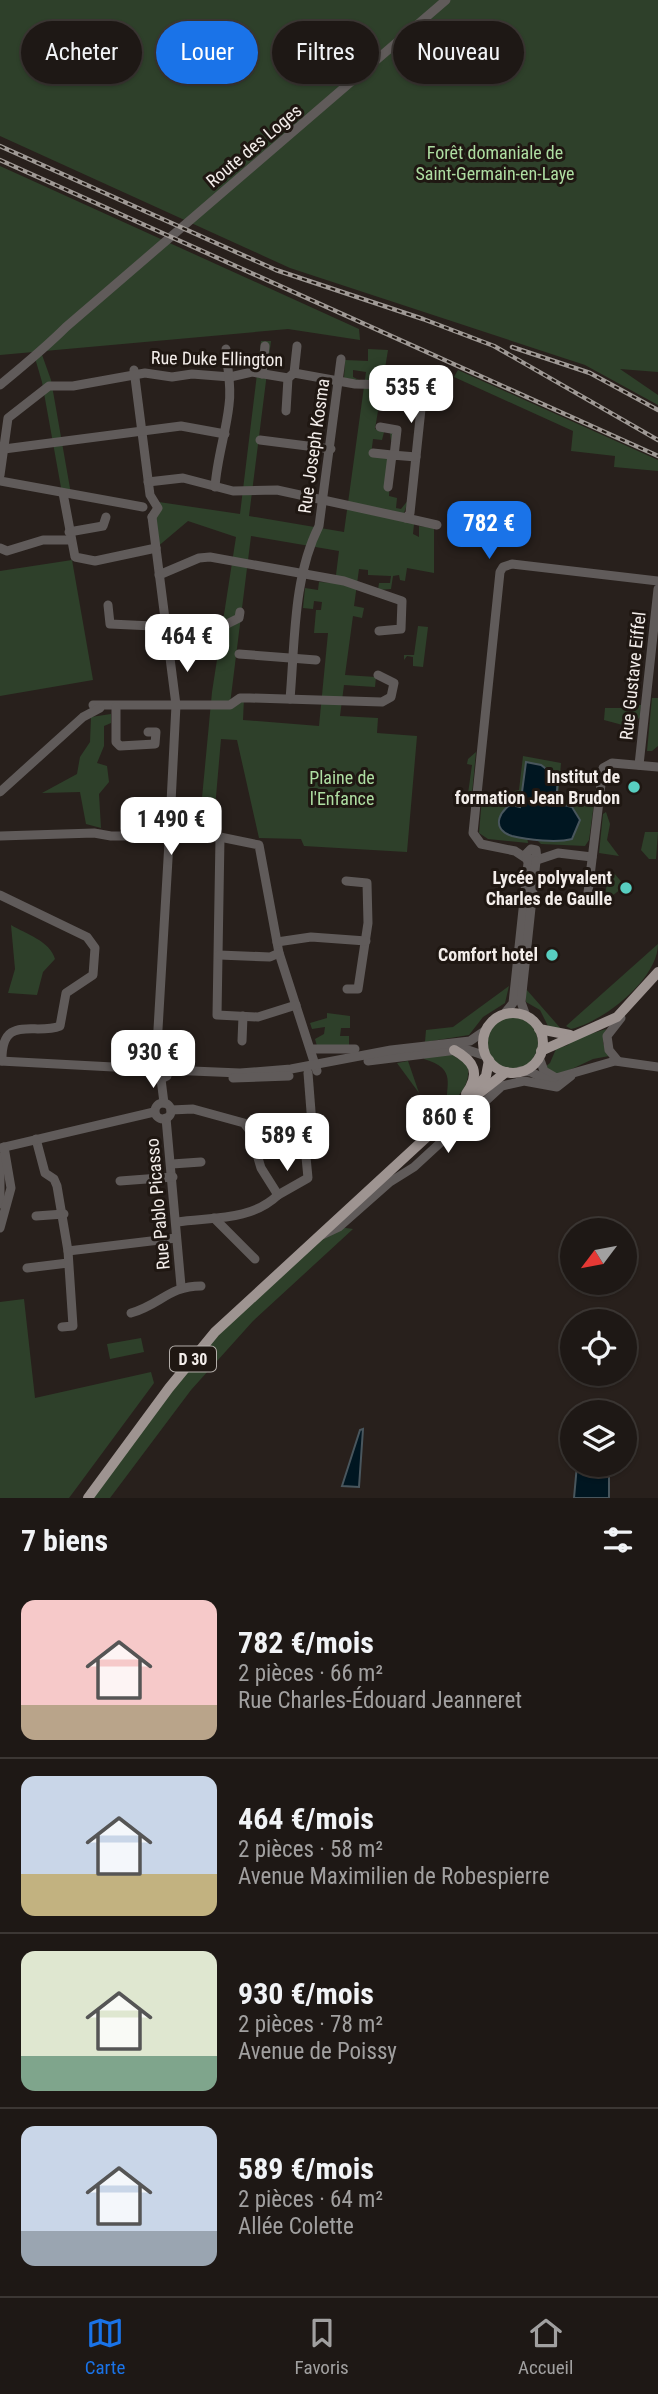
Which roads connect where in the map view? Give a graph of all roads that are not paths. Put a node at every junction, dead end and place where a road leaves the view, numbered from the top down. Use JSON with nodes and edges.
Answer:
{"nodes":[{"id":1,"x":446,"y":0,"type":"edge"},
{"id":2,"x":264,"y":346,"type":"dead end"},
{"id":3,"x":297,"y":346,"type":"dead end"},
{"id":4,"x":226,"y":349,"type":"dead end"},
{"id":5,"x":341,"y":359,"type":"dead end"},
{"id":6,"x":134,"y":371,"type":"junction"},
{"id":7,"x":262,"y":374,"type":"junction"},
{"id":8,"x":291,"y":376,"type":"junction"},
{"id":9,"x":230,"y":377,"type":"junction"},
{"id":10,"x":339,"y":382,"type":"junction"},
{"id":11,"x":0,"y":385,"type":"edge"},
{"id":12,"x":286,"y":411,"type":"dead end"},
{"id":13,"x":380,"y":427,"type":"dead end"},
{"id":14,"x":141,"y":430,"type":"junction"},
{"id":15,"x":225,"y":434,"type":"junction"},
{"id":16,"x":260,"y":440,"type":"dead end"},
{"id":17,"x":4,"y":449,"type":"junction"},
{"id":18,"x":331,"y":449,"type":"junction"},
{"id":19,"x":373,"y":453,"type":"dead end"},
{"id":20,"x":393,"y":456,"type":"junction"},
{"id":21,"x":415,"y":457,"type":"junction"},
{"id":22,"x":0,"y":475,"type":"edge"},
{"id":23,"x":0,"y":481,"type":"edge"},
{"id":24,"x":148,"y":482,"type":"junction"},
{"id":25,"x":215,"y":487,"type":"junction"},
{"id":26,"x":387,"y":487,"type":"dead end"},
{"id":27,"x":63,"y":493,"type":"junction"},
{"id":28,"x":152,"y":501,"type":"junction"},
{"id":29,"x":322,"y":502,"type":"junction"},
{"id":30,"x":143,"y":507,"type":"junction"},
{"id":31,"x":106,"y":517,"type":"dead end"},
{"id":32,"x":152,"y":517,"type":"junction"},
{"id":33,"x":407,"y":518,"type":"junction"},
{"id":34,"x":437,"y":526,"type":"dead end"},
{"id":35,"x":69,"y":536,"type":"junction"},
{"id":36,"x":0,"y":548,"type":"edge"},
{"id":37,"x":156,"y":548,"type":"junction"},
{"id":38,"x":159,"y":575,"type":"junction"},
{"id":39,"x":302,"y":575,"type":"junction"},
{"id":40,"x":658,"y":581,"type":"edge"},
{"id":41,"x":658,"y":589,"type":"edge"},
{"id":42,"x":108,"y":605,"type":"dead end"},
{"id":43,"x":240,"y":612,"type":"dead end"},
{"id":44,"x":166,"y":627,"type":"junction"},
{"id":45,"x":379,"y":631,"type":"dead end"},
{"id":46,"x":239,"y":654,"type":"dead end"},
{"id":47,"x":293,"y":659,"type":"junction"},
{"id":48,"x":316,"y":660,"type":"dead end"},
{"id":49,"x":378,"y":675,"type":"dead end"},
{"id":50,"x":290,"y":699,"type":"junction"},
{"id":51,"x":176,"y":705,"type":"junction"},
{"id":52,"x":116,"y":707,"type":"junction"},
{"id":53,"x":148,"y":732,"type":"dead end"},
{"id":54,"x":639,"y":765,"type":"junction"},
{"id":55,"x":658,"y":767,"type":"edge"},
{"id":56,"x":0,"y":792,"type":"edge"},
{"id":57,"x":0,"y":836,"type":"edge"},
{"id":58,"x":169,"y":836,"type":"junction"},
{"id":59,"x":220,"y":837,"type":"junction"},
{"id":60,"x":500,"y":847,"type":"junction"},
{"id":61,"x":533,"y":849,"type":"junction"},
{"id":62,"x":565,"y":854,"type":"junction"},
{"id":63,"x":592,"y":857,"type":"junction"},
{"id":64,"x":532,"y":860,"type":"junction"},
{"id":65,"x":346,"y":881,"type":"dead end"},
{"id":66,"x":0,"y":895,"type":"edge"},
{"id":67,"x":587,"y":901,"type":"dead end"},
{"id":68,"x":366,"y":941,"type":"junction"},
{"id":69,"x":277,"y":942,"type":"junction"},
{"id":70,"x":279,"y":953,"type":"junction"},
{"id":71,"x":219,"y":955,"type":"junction"},
{"id":72,"x":658,"y":972,"type":"edge"},
{"id":73,"x":347,"y":989,"type":"dead end"},
{"id":74,"x":296,"y":1004,"type":"junction"},
{"id":75,"x":626,"y":1011,"type":"junction"},
{"id":76,"x":504,"y":1014,"type":"junction"},
{"id":77,"x":243,"y":1016,"type":"junction"},
{"id":78,"x":526,"y":1016,"type":"junction"},
{"id":79,"x":539,"y":1029,"type":"junction"},
{"id":80,"x":593,"y":1029,"type":"junction"},
{"id":81,"x":486,"y":1030,"type":"junction"},
{"id":82,"x":242,"y":1041,"type":"dead end"},
{"id":83,"x":311,"y":1049,"type":"junction"},
{"id":84,"x":355,"y":1049,"type":"dead end"},
{"id":85,"x":454,"y":1050,"type":"junction"},
{"id":86,"x":382,"y":1054,"type":"junction"},
{"id":87,"x":540,"y":1054,"type":"junction"},
{"id":88,"x":488,"y":1058,"type":"junction"},
{"id":89,"x":1,"y":1061,"type":"edge"},
{"id":90,"x":618,"y":1061,"type":"junction"},
{"id":91,"x":154,"y":1066,"type":"junction"},
{"id":92,"x":658,"y":1067,"type":"edge"},
{"id":93,"x":583,"y":1069,"type":"junction"},
{"id":94,"x":314,"y":1070,"type":"junction"},
{"id":95,"x":506,"y":1072,"type":"junction"},
{"id":96,"x":520,"y":1072,"type":"junction"},
{"id":97,"x":166,"y":1074,"type":"junction"},
{"id":98,"x":571,"y":1076,"type":"junction"},
{"id":99,"x":478,"y":1096,"type":"junction"},
{"id":100,"x":460,"y":1103,"type":"junction"},
{"id":101,"x":162,"y":1112,"type":"junction"},
{"id":102,"x":443,"y":1122,"type":"junction"},
{"id":103,"x":453,"y":1131,"type":"junction"},
{"id":104,"x":313,"y":1137,"type":"dead end"},
{"id":105,"x":36,"y":1139,"type":"junction"},
{"id":106,"x":2,"y":1147,"type":"edge"},
{"id":107,"x":0,"y":1157,"type":"edge"},
{"id":108,"x":306,"y":1157,"type":"dead end"},
{"id":109,"x":201,"y":1162,"type":"dead end"},
{"id":110,"x":172,"y":1164,"type":"junction"},
{"id":111,"x":173,"y":1177,"type":"junction"},
{"id":112,"x":120,"y":1181,"type":"dead end"},
{"id":113,"x":278,"y":1195,"type":"junction"},
{"id":114,"x":0,"y":1204,"type":"edge"},
{"id":115,"x":64,"y":1214,"type":"junction"},
{"id":116,"x":36,"y":1216,"type":"dead end"},
{"id":117,"x":214,"y":1218,"type":"junction"},
{"id":118,"x":177,"y":1222,"type":"junction"},
{"id":119,"x":0,"y":1228,"type":"edge"},
{"id":120,"x":317,"y":1237,"type":"junction"},
{"id":121,"x":176,"y":1238,"type":"junction"},
{"id":122,"x":68,"y":1251,"type":"junction"},
{"id":123,"x":255,"y":1259,"type":"dead end"},
{"id":124,"x":68,"y":1263,"type":"junction"},
{"id":125,"x":27,"y":1268,"type":"dead end"},
{"id":126,"x":181,"y":1286,"type":"junction"},
{"id":127,"x":201,"y":1286,"type":"dead end"},
{"id":128,"x":131,"y":1313,"type":"dead end"},
{"id":129,"x":62,"y":1327,"type":"dead end"},
{"id":130,"x":88,"y":1498,"type":"edge"}],
"edges":[{"from":1,"to":11,"type":"street","name":"Route des Loges"},
{"from":2,"to":7,"type":"street"},
{"from":3,"to":8,"type":"street"},
{"from":4,"to":9,"type":"street"},
{"from":5,"to":10,"type":"street","name":"Rue Joseph Kosma"},
{"from":6,"to":9,"type":"street","name":"Rue Duke Ellington"},
{"from":6,"to":14,"type":"street"},
{"from":6,"to":17,"type":"street","name":"Rue Duke Ellington"},
{"from":7,"to":8,"type":"street","name":"Rue Duke Ellington"},
{"from":7,"to":9,"type":"street","name":"Rue Duke Ellington"},
{"from":8,"to":10,"type":"street","name":"Rue Duke Ellington"},
{"from":8,"to":12,"type":"street"},
{"from":9,"to":15,"type":"street"},
{"from":10,"to":18,"type":"street","name":"Rue Joseph Kosma"},
{"from":10,"to":21,"type":"street","name":"Rue Duke Ellington"},
{"from":13,"to":20,"type":"street"},
{"from":14,"to":15,"type":"street"},
{"from":14,"to":17,"type":"street"},
{"from":14,"to":24,"type":"street"},
{"from":15,"to":25,"type":"street"},
{"from":16,"to":18,"type":"street"},
{"from":17,"to":22,"type":"street","name":"Rue Duke Ellington"},
{"from":18,"to":29,"type":"street","name":"Rue Joseph Kosma"},
{"from":19,"to":20,"type":"street"},
{"from":20,"to":21,"type":"street"},
{"from":20,"to":26,"type":"street"},
{"from":21,"to":33,"type":"street"},
{"from":23,"to":27,"type":"street"},
{"from":24,"to":25,"type":"street"},
{"from":24,"to":28,"type":"street"},
{"from":25,"to":29,"type":"street"},
{"from":27,"to":30,"type":"street"},
{"from":27,"to":35,"type":"street"},
{"from":28,"to":30,"type":"street"},
{"from":28,"to":32,"type":"street"},
{"from":29,"to":33,"type":"street"},
{"from":29,"to":39,"type":"street","name":"Rue Joseph Kosma"},
{"from":30,"to":32,"type":"street"},
{"from":31,"to":35,"type":"street"},
{"from":32,"to":37,"type":"street"},
{"from":33,"to":34,"type":"street"},
{"from":35,"to":36,"type":"street"},
{"from":35,"to":37,"type":"street"},
{"from":37,"to":38,"type":"street"},
{"from":38,"to":39,"type":"street"},
{"from":38,"to":44,"type":"street"},
{"from":39,"to":45,"type":"street"},
{"from":39,"to":47,"type":"street","name":"Rue Joseph Kosma"},
{"from":40,"to":60,"type":"street"},
{"from":41,"to":54,"type":"street","name":"Rue Gustave Eiffel"},
{"from":42,"to":44,"type":"street"},
{"from":43,"to":44,"type":"street"},
{"from":44,"to":51,"type":"street"},
{"from":46,"to":47,"type":"street"},
{"from":47,"to":48,"type":"street"},
{"from":47,"to":50,"type":"street","name":"Rue Joseph Kosma"},
{"from":49,"to":50,"type":"street"},
{"from":50,"to":51,"type":"street"},
{"from":51,"to":52,"type":"street"},
{"from":51,"to":58,"type":"street"},
{"from":52,"to":53,"type":"street"},
{"from":52,"to":56,"type":"street"},
{"from":54,"to":55,"type":"street"},
{"from":54,"to":63,"type":"street","name":"Rue Gustave Eiffel"},
{"from":57,"to":58,"type":"street"},
{"from":58,"to":59,"type":"street"},
{"from":58,"to":91,"type":"street"},
{"from":59,"to":69,"type":"street"},
{"from":59,"to":71,"type":"street"},
{"from":60,"to":61,"type":"street"},
{"from":60,"to":64,"type":"street"},
{"from":61,"to":62,"type":"street"},
{"from":61,"to":64,"type":"street"},
{"from":62,"to":63,"type":"street"},
{"from":62,"to":64,"type":"street"},
{"from":63,"to":67,"type":"street","name":"Rue Gustave Eiffel"},
{"from":64,"to":76,"type":"street"},
{"from":64,"to":78,"type":"street"},
{"from":65,"to":68,"type":"street"},
{"from":66,"to":89,"type":"street"},
{"from":68,"to":69,"type":"street"},
{"from":68,"to":73,"type":"street"},
{"from":69,"to":70,"type":"street"},
{"from":70,"to":71,"type":"street"},
{"from":70,"to":74,"type":"street"},
{"from":71,"to":77,"type":"street"},
{"from":72,"to":75,"type":"main road"},
{"from":74,"to":77,"type":"street"},
{"from":74,"to":83,"type":"street"},
{"from":75,"to":80,"type":"main road"},
{"from":75,"to":90,"type":"street"},
{"from":76,"to":78,"type":"main road"},
{"from":76,"to":81,"type":"main road"},
{"from":77,"to":82,"type":"street"},
{"from":78,"to":79,"type":"main road"},
{"from":79,"to":80,"type":"main road"},
{"from":79,"to":87,"type":"main road"},
{"from":80,"to":87,"type":"main road"},
{"from":81,"to":86,"type":"street"},
{"from":81,"to":88,"type":"main road"},
{"from":83,"to":84,"type":"street"},
{"from":83,"to":94,"type":"street"},
{"from":85,"to":86,"type":"street"},
{"from":85,"to":88,"type":"street"},
{"from":85,"to":100,"type":"main road"},
{"from":86,"to":94,"type":"street"},
{"from":86,"to":94,"type":"street"},
{"from":87,"to":93,"type":"street"},
{"from":87,"to":96,"type":"main road"},
{"from":88,"to":95,"type":"main road"},
{"from":88,"to":100,"type":"main road","number":"D 30"},
{"from":89,"to":91,"type":"street"},
{"from":90,"to":92,"type":"street"},
{"from":90,"to":93,"type":"street"},
{"from":91,"to":97,"type":"street"},
{"from":91,"to":97,"type":"street"},
{"from":93,"to":98,"type":"street"},
{"from":94,"to":97,"type":"street"},
{"from":94,"to":104,"type":"street"},
{"from":95,"to":96,"type":"main road"},
{"from":95,"to":99,"type":"main road","number":"D 30"},
{"from":96,"to":98,"type":"street"},
{"from":97,"to":101,"type":"street","name":"Rue Pablo Picasso"},
{"from":98,"to":103,"type":"street"},
{"from":99,"to":102,"type":"main road","number":"D 30"},
{"from":99,"to":103,"type":"street"},
{"from":100,"to":102,"type":"main road","number":"D 30"},
{"from":101,"to":105,"type":"street"},
{"from":101,"to":110,"type":"street","name":"Rue Pablo Picasso"},
{"from":101,"to":113,"type":"street"},
{"from":102,"to":120,"type":"main road","number":"D 30"},
{"from":103,"to":120,"type":"street"},
{"from":105,"to":106,"type":"street"},
{"from":105,"to":115,"type":"street"},
{"from":106,"to":119,"type":"street"},
{"from":107,"to":114,"type":"street"},
{"from":108,"to":113,"type":"street"},
{"from":109,"to":110,"type":"street"},
{"from":110,"to":111,"type":"street","name":"Rue Pablo Picasso"},
{"from":111,"to":112,"type":"street"},
{"from":111,"to":118,"type":"street","name":"Rue Pablo Picasso"},
{"from":113,"to":117,"type":"street"},
{"from":115,"to":116,"type":"street"},
{"from":115,"to":122,"type":"street"},
{"from":117,"to":118,"type":"street"},
{"from":117,"to":123,"type":"street"},
{"from":118,"to":121,"type":"street","name":"Rue Pablo Picasso"},
{"from":120,"to":130,"type":"main road","number":"D 30"},
{"from":121,"to":122,"type":"street"},
{"from":121,"to":126,"type":"street","name":"Rue Pablo Picasso"},
{"from":122,"to":124,"type":"street"},
{"from":124,"to":125,"type":"street"},
{"from":124,"to":129,"type":"street"},
{"from":126,"to":127,"type":"street"},
{"from":126,"to":128,"type":"street"}]}
